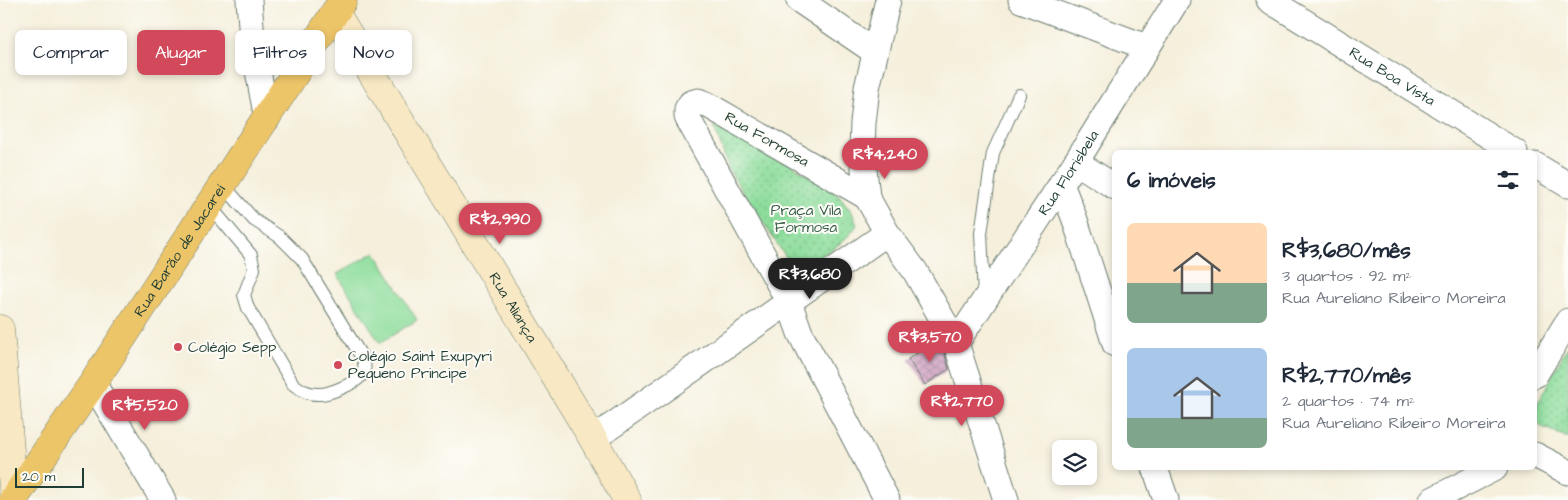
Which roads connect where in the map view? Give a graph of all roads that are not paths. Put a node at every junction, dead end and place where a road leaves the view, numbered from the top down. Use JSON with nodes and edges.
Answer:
{"nodes":[{"id":1,"x":249,"y":0,"type":"edge"},
{"id":2,"x":799,"y":0,"type":"edge"},
{"id":3,"x":888,"y":0,"type":"edge"},
{"id":4,"x":1021,"y":0,"type":"edge"},
{"id":5,"x":1177,"y":0,"type":"edge"},
{"id":6,"x":1269,"y":0,"type":"edge"},
{"id":7,"x":339,"y":6,"type":"edge"},
{"id":8,"x":1146,"y":47,"type":"junction"},
{"id":9,"x":875,"y":52,"type":"junction"},
{"id":10,"x":1018,"y":95,"type":"dead end"},
{"id":11,"x":267,"y":119,"type":"junction"},
{"id":12,"x":1512,"y":150,"type":"edge"},
{"id":13,"x":1076,"y":162,"type":"junction"},
{"id":14,"x":1537,"y":166,"type":"edge"},
{"id":15,"x":1061,"y":184,"type":"junction"},
{"id":16,"x":1112,"y":185,"type":"edge"},
{"id":17,"x":1568,"y":185,"type":"edge"},
{"id":18,"x":217,"y":196,"type":"junction"},
{"id":19,"x":867,"y":197,"type":"junction"},
{"id":20,"x":887,"y":233,"type":"junction"},
{"id":21,"x":984,"y":301,"type":"junction"},
{"id":22,"x":789,"y":302,"type":"junction"},
{"id":23,"x":1568,"y":321,"type":"edge"},
{"id":24,"x":0,"y":329,"type":"edge"},
{"id":25,"x":1112,"y":335,"type":"edge"},
{"id":26,"x":956,"y":343,"type":"junction"},
{"id":27,"x":1537,"y":372,"type":"edge"},
{"id":28,"x":94,"y":384,"type":"junction"},
{"id":29,"x":593,"y":439,"type":"junction"},
{"id":30,"x":1537,"y":456,"type":"edge"},
{"id":31,"x":1156,"y":470,"type":"edge"},
{"id":32,"x":1492,"y":470,"type":"edge"},
{"id":33,"x":1568,"y":472,"type":"edge"},
{"id":34,"x":14,"y":500,"type":"edge"},
{"id":35,"x":163,"y":500,"type":"edge"},
{"id":36,"x":627,"y":500,"type":"edge"},
{"id":37,"x":887,"y":500,"type":"edge"},
{"id":38,"x":1006,"y":500,"type":"edge"},
{"id":39,"x":1166,"y":500,"type":"edge"},
{"id":40,"x":1432,"y":500,"type":"edge"}],
"edges":[{"from":1,"to":11,"type":"street"},
{"from":2,"to":9,"type":"street"},
{"from":3,"to":9,"type":"street"},
{"from":4,"to":8,"type":"street"},
{"from":5,"to":8,"type":"street","name":"Rua Florisbela"},
{"from":6,"to":12,"type":"street","name":"Rua Boa Vista"},
{"from":7,"to":11,"type":"main road","name":"Rua Barão de Jacareí"},
{"from":7,"to":29,"type":"street","name":"Rua Aliança"},
{"from":8,"to":13,"type":"street","name":"Rua Florisbela"},
{"from":9,"to":19,"type":"street"},
{"from":10,"to":21,"type":"lane"},
{"from":11,"to":18,"type":"main road","name":"Rua Barão de Jacareí"},
{"from":13,"to":15,"type":"street","name":"Rua Florisbela"},
{"from":13,"to":16,"type":"street"},
{"from":14,"to":17,"type":"street"},
{"from":15,"to":21,"type":"street","name":"Rua Florisbela"},
{"from":15,"to":25,"type":"street"},
{"from":18,"to":18,"type":"lane"},
{"from":18,"to":28,"type":"main road","name":"Rua Barão de Jacareí"},
{"from":19,"to":20,"type":"street"},
{"from":19,"to":22,"type":"street","name":"Rua Formosa"},
{"from":20,"to":22,"type":"street"},
{"from":20,"to":26,"type":"street"},
{"from":21,"to":26,"type":"street","name":"Rua Florisbela"},
{"from":22,"to":29,"type":"street"},
{"from":22,"to":37,"type":"street"},
{"from":23,"to":27,"type":"street"},
{"from":24,"to":34,"type":"street"},
{"from":26,"to":38,"type":"street"},
{"from":28,"to":34,"type":"main road","name":"Rua Barão de Jacareí"},
{"from":28,"to":35,"type":"street"},
{"from":29,"to":36,"type":"street","name":"Rua Aliança"},
{"from":30,"to":33,"type":"street"},
{"from":31,"to":39,"type":"street"},
{"from":32,"to":40,"type":"street"}]}
